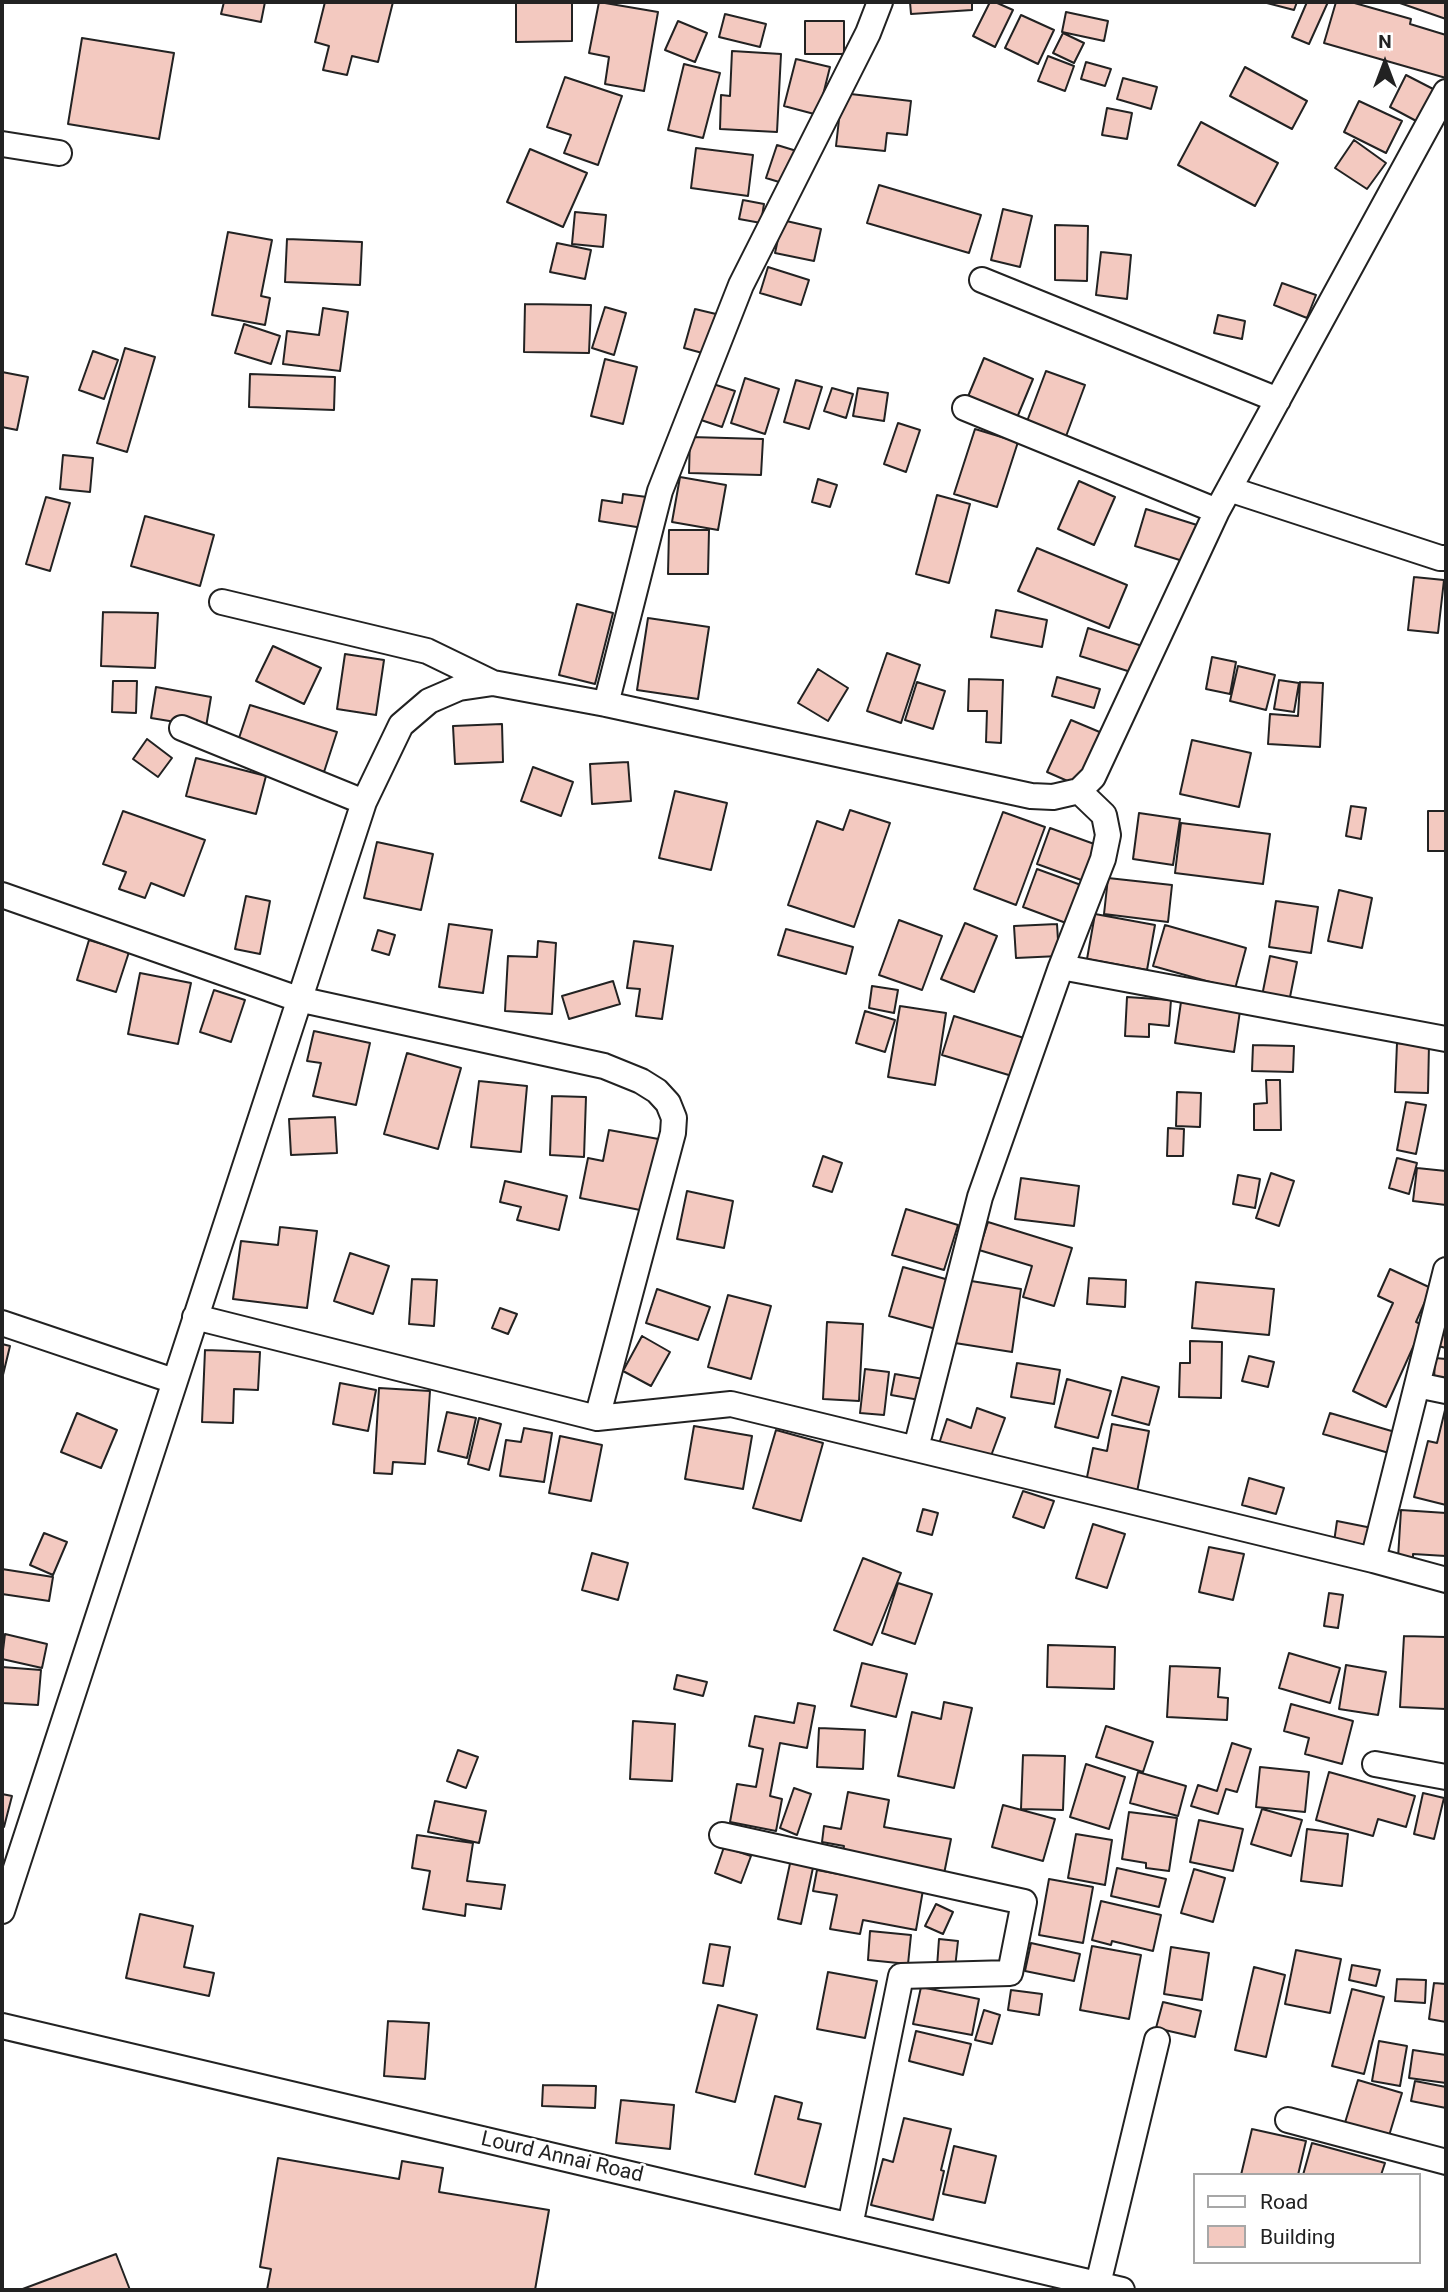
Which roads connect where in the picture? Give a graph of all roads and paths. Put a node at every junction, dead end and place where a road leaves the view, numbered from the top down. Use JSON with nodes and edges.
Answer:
{"nodes":[{"id":1,"x":880,"y":2,"type":"edge"},
{"id":2,"x":1446,"y":92,"type":"edge"},
{"id":3,"x":2,"y":144,"type":"edge"},
{"id":4,"x":59,"y":153,"type":"dead end"},
{"id":5,"x":982,"y":280,"type":"dead end"},
{"id":6,"x":1278,"y":400,"type":"junction"},
{"id":7,"x":965,"y":408,"type":"dead end"},
{"id":8,"x":1223,"y":500,"type":"junction"},
{"id":9,"x":1446,"y":558,"type":"edge"},
{"id":10,"x":222,"y":602,"type":"dead end"},
{"id":11,"x":493,"y":683,"type":"junction"},
{"id":12,"x":606,"y":704,"type":"junction"},
{"id":13,"x":181,"y":728,"type":"dead end"},
{"id":14,"x":1079,"y":791,"type":"junction"},
{"id":15,"x":364,"y":802,"type":"junction"},
{"id":16,"x":2,"y":895,"type":"edge"},
{"id":17,"x":1061,"y":967,"type":"junction"},
{"id":18,"x":298,"y":999,"type":"junction"},
{"id":19,"x":1446,"y":1039,"type":"edge"},
{"id":20,"x":1446,"y":1270,"type":"edge"},
{"id":21,"x":195,"y":1317,"type":"junction"},
{"id":22,"x":2,"y":1323,"type":"edge"},
{"id":23,"x":174,"y":1381,"type":"junction"},
{"id":24,"x":1417,"y":1385,"type":"junction"},
{"id":25,"x":1446,"y":1391,"type":"edge"},
{"id":26,"x":597,"y":1418,"type":"junction"},
{"id":27,"x":916,"y":1448,"type":"junction"},
{"id":28,"x":1373,"y":1560,"type":"junction"},
{"id":29,"x":1446,"y":1580,"type":"edge"},
{"id":30,"x":1375,"y":1764,"type":"dead end"},
{"id":31,"x":1446,"y":1777,"type":"edge"},
{"id":32,"x":722,"y":1835,"type":"dead end"},
{"id":33,"x":2,"y":1911,"type":"edge"},
{"id":34,"x":2,"y":2026,"type":"edge"},
{"id":35,"x":1157,"y":2040,"type":"dead end"},
{"id":36,"x":1289,"y":2120,"type":"dead end"},
{"id":37,"x":1446,"y":2162,"type":"edge"},
{"id":38,"x":850,"y":2226,"type":"junction"},
{"id":39,"x":1097,"y":2284,"type":"junction"},
{"id":40,"x":1122,"y":2290,"type":"edge"}],
"edges":[{"from":1,"to":12,"type":"street"},
{"from":2,"to":6,"type":"street"},
{"from":3,"to":4,"type":"street"},
{"from":5,"to":6,"type":"street"},
{"from":6,"to":8,"type":"street"},
{"from":7,"to":8,"type":"street"},
{"from":8,"to":9,"type":"street"},
{"from":8,"to":14,"type":"street"},
{"from":10,"to":11,"type":"street"},
{"from":11,"to":12,"type":"street"},
{"from":11,"to":15,"type":"street"},
{"from":12,"to":14,"type":"street"},
{"from":13,"to":15,"type":"street"},
{"from":14,"to":17,"type":"street"},
{"from":15,"to":18,"type":"street"},
{"from":16,"to":18,"type":"street"},
{"from":17,"to":19,"type":"street"},
{"from":17,"to":27,"type":"street"},
{"from":18,"to":21,"type":"street"},
{"from":18,"to":26,"type":"street"},
{"from":20,"to":24,"type":"street"},
{"from":21,"to":23,"type":"street"},
{"from":21,"to":26,"type":"street"},
{"from":22,"to":23,"type":"street"},
{"from":23,"to":33,"type":"street"},
{"from":24,"to":25,"type":"street"},
{"from":24,"to":28,"type":"street"},
{"from":26,"to":27,"type":"street"},
{"from":27,"to":28,"type":"street"},
{"from":28,"to":29,"type":"street"},
{"from":30,"to":31,"type":"street"},
{"from":32,"to":38,"type":"street"},
{"from":34,"to":38,"type":"street","name":"Lourd Annai Road"},
{"from":35,"to":39,"type":"street"},
{"from":36,"to":37,"type":"street"},
{"from":38,"to":39,"type":"street","name":"Lourd Annai Road"},
{"from":39,"to":40,"type":"street","name":"Lourd Annai Road"}]}
